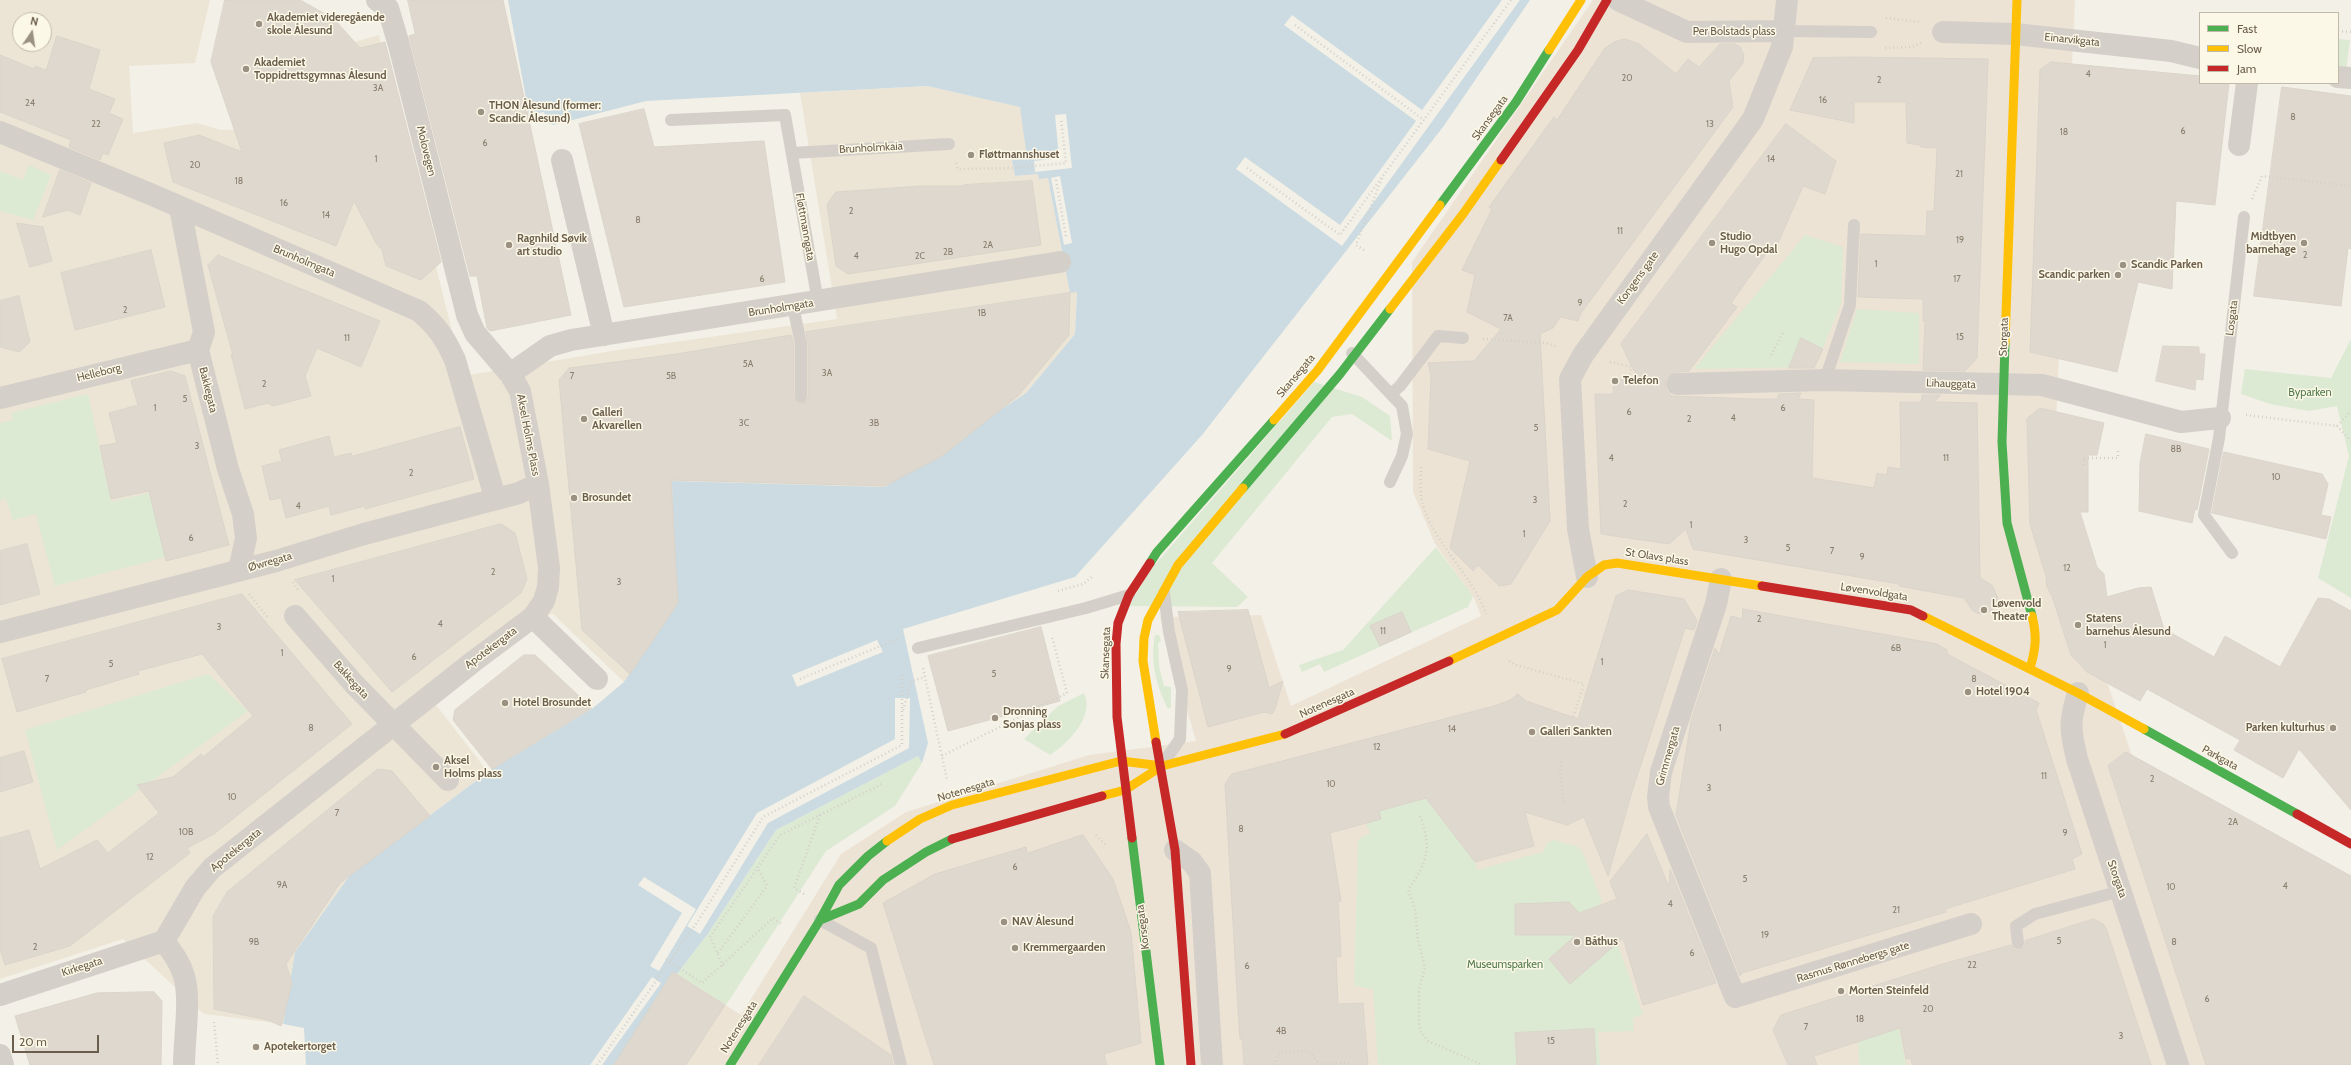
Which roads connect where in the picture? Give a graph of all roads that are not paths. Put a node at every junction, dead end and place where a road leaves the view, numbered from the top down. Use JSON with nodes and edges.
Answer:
{"nodes":[{"id":1,"x":377,"y":0,"type":"edge"},
{"id":2,"x":1581,"y":0,"type":"edge"},
{"id":3,"x":1608,"y":0,"type":"edge"},
{"id":4,"x":1618,"y":0,"type":"edge"},
{"id":5,"x":1787,"y":0,"type":"edge"},
{"id":6,"x":2017,"y":0,"type":"edge"},
{"id":7,"x":1785,"y":31,"type":"junction"},
{"id":8,"x":1871,"y":32,"type":"dead end"},
{"id":9,"x":1943,"y":32,"type":"dead end"},
{"id":10,"x":2015,"y":34,"type":"junction"},
{"id":11,"x":2199,"y":58,"type":"edge"},
{"id":12,"x":2339,"y":77,"type":"edge"},
{"id":13,"x":2351,"y":78,"type":"edge"},
{"id":14,"x":2247,"y":84,"type":"edge"},
{"id":15,"x":671,"y":120,"type":"dead end"},
{"id":16,"x":0,"y":132,"type":"edge"},
{"id":17,"x":949,"y":144,"type":"road end"},
{"id":18,"x":2239,"y":145,"type":"dead end"},
{"id":19,"x":792,"y":153,"type":"junction"},
{"id":20,"x":562,"y":160,"type":"dead end"},
{"id":21,"x":180,"y":208,"type":"junction"},
{"id":22,"x":2244,"y":217,"type":"road end"},
{"id":23,"x":1854,"y":225,"type":"dead end"},
{"id":24,"x":1060,"y":262,"type":"dead end"},
{"id":25,"x":818,"y":302,"type":"junction"},
{"id":26,"x":793,"y":306,"type":"junction"},
{"id":27,"x":465,"y":308,"type":"joint"},
{"id":28,"x":604,"y":335,"type":"junction"},
{"id":29,"x":1463,"y":338,"type":"road end"},
{"id":30,"x":1338,"y":342,"type":"junction"},
{"id":31,"x":198,"y":350,"type":"junction"},
{"id":32,"x":1354,"y":355,"type":"junction"},
{"id":33,"x":510,"y":374,"type":"junction"},
{"id":34,"x":1825,"y":380,"type":"junction"},
{"id":35,"x":1676,"y":384,"type":"dead end"},
{"id":36,"x":2003,"y":386,"type":"junction"},
{"id":37,"x":1392,"y":393,"type":"junction"},
{"id":38,"x":801,"y":397,"type":"dead end"},
{"id":39,"x":0,"y":398,"type":"edge"},
{"id":40,"x":2220,"y":418,"type":"junction"},
{"id":41,"x":1390,"y":482,"type":"dead end"},
{"id":42,"x":538,"y":484,"type":"junction"},
{"id":43,"x":495,"y":498,"type":"junction"},
{"id":44,"x":2232,"y":553,"type":"dead end"},
{"id":45,"x":239,"y":570,"type":"junction"},
{"id":46,"x":1587,"y":577,"type":"junction"},
{"id":47,"x":1721,"y":579,"type":"junction"},
{"id":48,"x":1164,"y":590,"type":"junction"},
{"id":49,"x":1128,"y":595,"type":"junction"},
{"id":50,"x":295,"y":616,"type":"dead end"},
{"id":51,"x":533,"y":617,"type":"junction"},
{"id":52,"x":0,"y":632,"type":"edge"},
{"id":53,"x":1495,"y":639,"type":"joint"},
{"id":54,"x":918,"y":648,"type":"road end"},
{"id":55,"x":2030,"y":668,"type":"junction"},
{"id":56,"x":597,"y":679,"type":"dead end"},
{"id":57,"x":2078,"y":693,"type":"junction"},
{"id":58,"x":393,"y":724,"type":"junction"},
{"id":59,"x":1121,"y":761,"type":"junction"},
{"id":60,"x":1162,"y":766,"type":"junction"},
{"id":61,"x":448,"y":780,"type":"dead end"},
{"id":62,"x":1125,"y":790,"type":"junction"},
{"id":63,"x":2349,"y":840,"type":"edge"},
{"id":64,"x":1175,"y":850,"type":"junction"},
{"id":65,"x":2121,"y":891,"type":"junction"},
{"id":66,"x":820,"y":920,"type":"junction"},
{"id":67,"x":1971,"y":924,"type":"dead end"},
{"id":68,"x":164,"y":941,"type":"junction"},
{"id":69,"x":2018,"y":943,"type":"dead end"},
{"id":70,"x":0,"y":995,"type":"edge"},
{"id":71,"x":1735,"y":997,"type":"joint"},
{"id":72,"x":0,"y":1055,"type":"edge"},
{"id":73,"x":3,"y":1065,"type":"edge"},
{"id":74,"x":184,"y":1065,"type":"edge"},
{"id":75,"x":730,"y":1065,"type":"edge"},
{"id":76,"x":901,"y":1065,"type":"edge"},
{"id":77,"x":1160,"y":1065,"type":"edge"},
{"id":78,"x":1191,"y":1065,"type":"edge"},
{"id":79,"x":1212,"y":1065,"type":"edge"},
{"id":80,"x":2178,"y":1065,"type":"edge"}],
"edges":[{"from":1,"to":27,"type":"street","name":"Molovegen"},
{"from":2,"to":30,"type":"street","name":"Skansegata"},
{"from":3,"to":32,"type":"street"},
{"from":4,"to":7,"type":"street","name":"Per Bolstads plass"},
{"from":5,"to":7,"type":"street","name":"Kongens gate"},
{"from":6,"to":10,"type":"street","name":"Storgata"},
{"from":7,"to":8,"type":"lane"},
{"from":7,"to":46,"type":"street","name":"Kongens gate"},
{"from":9,"to":10,"type":"street","name":"Einarvikgata"},
{"from":10,"to":11,"type":"street","name":"Einarvikgata"},
{"from":10,"to":36,"type":"street","name":"Storgata"},
{"from":12,"to":13,"type":"street"},
{"from":14,"to":18,"type":"street"},
{"from":15,"to":19,"type":"lane","name":"Fløttmanngata"},
{"from":16,"to":21,"type":"street","name":"Brunholmgata"},
{"from":17,"to":19,"type":"lane","name":"Brunholmkaia"},
{"from":19,"to":25,"type":"lane","name":"Fløttmanngata"},
{"from":20,"to":28,"type":"street"},
{"from":21,"to":31,"type":"street"},
{"from":21,"to":43,"type":"street","name":"Brunholmgata"},
{"from":22,"to":40,"type":"lane","name":"Losgata"},
{"from":23,"to":34,"type":"lane"},
{"from":24,"to":25,"type":"street","name":"Brunholmgata"},
{"from":25,"to":26,"type":"street","name":"Brunholmgata"},
{"from":26,"to":28,"type":"street","name":"Brunholmgata"},
{"from":26,"to":38,"type":"lane"},
{"from":27,"to":33,"type":"street","name":"Aksel Holms Plass"},
{"from":28,"to":33,"type":"street","name":"Brunholmgata"},
{"from":29,"to":37,"type":"lane"},
{"from":30,"to":32,"type":"lane"},
{"from":30,"to":49,"type":"street","name":"Skansegata"},
{"from":31,"to":39,"type":"street","name":"Helleborg"},
{"from":31,"to":45,"type":"street","name":"Bakkegata"},
{"from":32,"to":37,"type":"lane"},
{"from":32,"to":48,"type":"street"},
{"from":33,"to":42,"type":"street","name":"Aksel Holms Plass"},
{"from":34,"to":35,"type":"street","name":"Lihauggata"},
{"from":34,"to":36,"type":"street","name":"Lihauggata"},
{"from":36,"to":40,"type":"street","name":"Lihauggata"},
{"from":36,"to":55,"type":"street","name":"Storgata"},
{"from":37,"to":41,"type":"lane"},
{"from":40,"to":44,"type":"lane","name":"Losgata"},
{"from":42,"to":43,"type":"street","name":"Øwregata"},
{"from":42,"to":51,"type":"street","name":"Apotekergata"},
{"from":43,"to":45,"type":"street","name":"Øwregata"},
{"from":45,"to":52,"type":"street","name":"Øwregata"},
{"from":46,"to":47,"type":"street","name":"St Olavs plass"},
{"from":46,"to":53,"type":"street","name":"St Olavs plass"},
{"from":47,"to":55,"type":"street","name":"Løvenvoldgata"},
{"from":47,"to":71,"type":"street","name":"Grimmergata"},
{"from":48,"to":60,"type":"street"},
{"from":48,"to":60,"type":"lane"},
{"from":49,"to":54,"type":"lane"},
{"from":49,"to":59,"type":"street","name":"Skansegata"},
{"from":50,"to":58,"type":"street","name":"Bakkegata"},
{"from":51,"to":56,"type":"street"},
{"from":51,"to":58,"type":"street","name":"Apotekergata"},
{"from":53,"to":60,"type":"street","name":"Notenesgata"},
{"from":55,"to":57,"type":"street","name":"Løvenvoldgata"},
{"from":57,"to":63,"type":"street","name":"Parkgata"},
{"from":57,"to":65,"type":"street","name":"Storgata"},
{"from":58,"to":61,"type":"street"},
{"from":58,"to":68,"type":"street","name":"Apotekergata"},
{"from":59,"to":60,"type":"street","name":"Notenesgata"},
{"from":59,"to":62,"type":"street","name":"Skansegata"},
{"from":59,"to":66,"type":"street","name":"Notenesgata"},
{"from":60,"to":62,"type":"street","name":"Notenesgata"},
{"from":60,"to":64,"type":"street"},
{"from":62,"to":66,"type":"street","name":"Notenesgata"},
{"from":62,"to":77,"type":"street","name":"Korsegata"},
{"from":64,"to":78,"type":"street"},
{"from":64,"to":79,"type":"street"},
{"from":65,"to":69,"type":"lane"},
{"from":65,"to":80,"type":"street","name":"Storgata"},
{"from":66,"to":75,"type":"street","name":"Notenesgata"},
{"from":66,"to":76,"type":"lane"},
{"from":67,"to":71,"type":"street","name":"Rasmus Rønnebergs gate"},
{"from":68,"to":70,"type":"street","name":"Kirkegata"},
{"from":68,"to":74,"type":"street"},
{"from":72,"to":73,"type":"street"}]}
